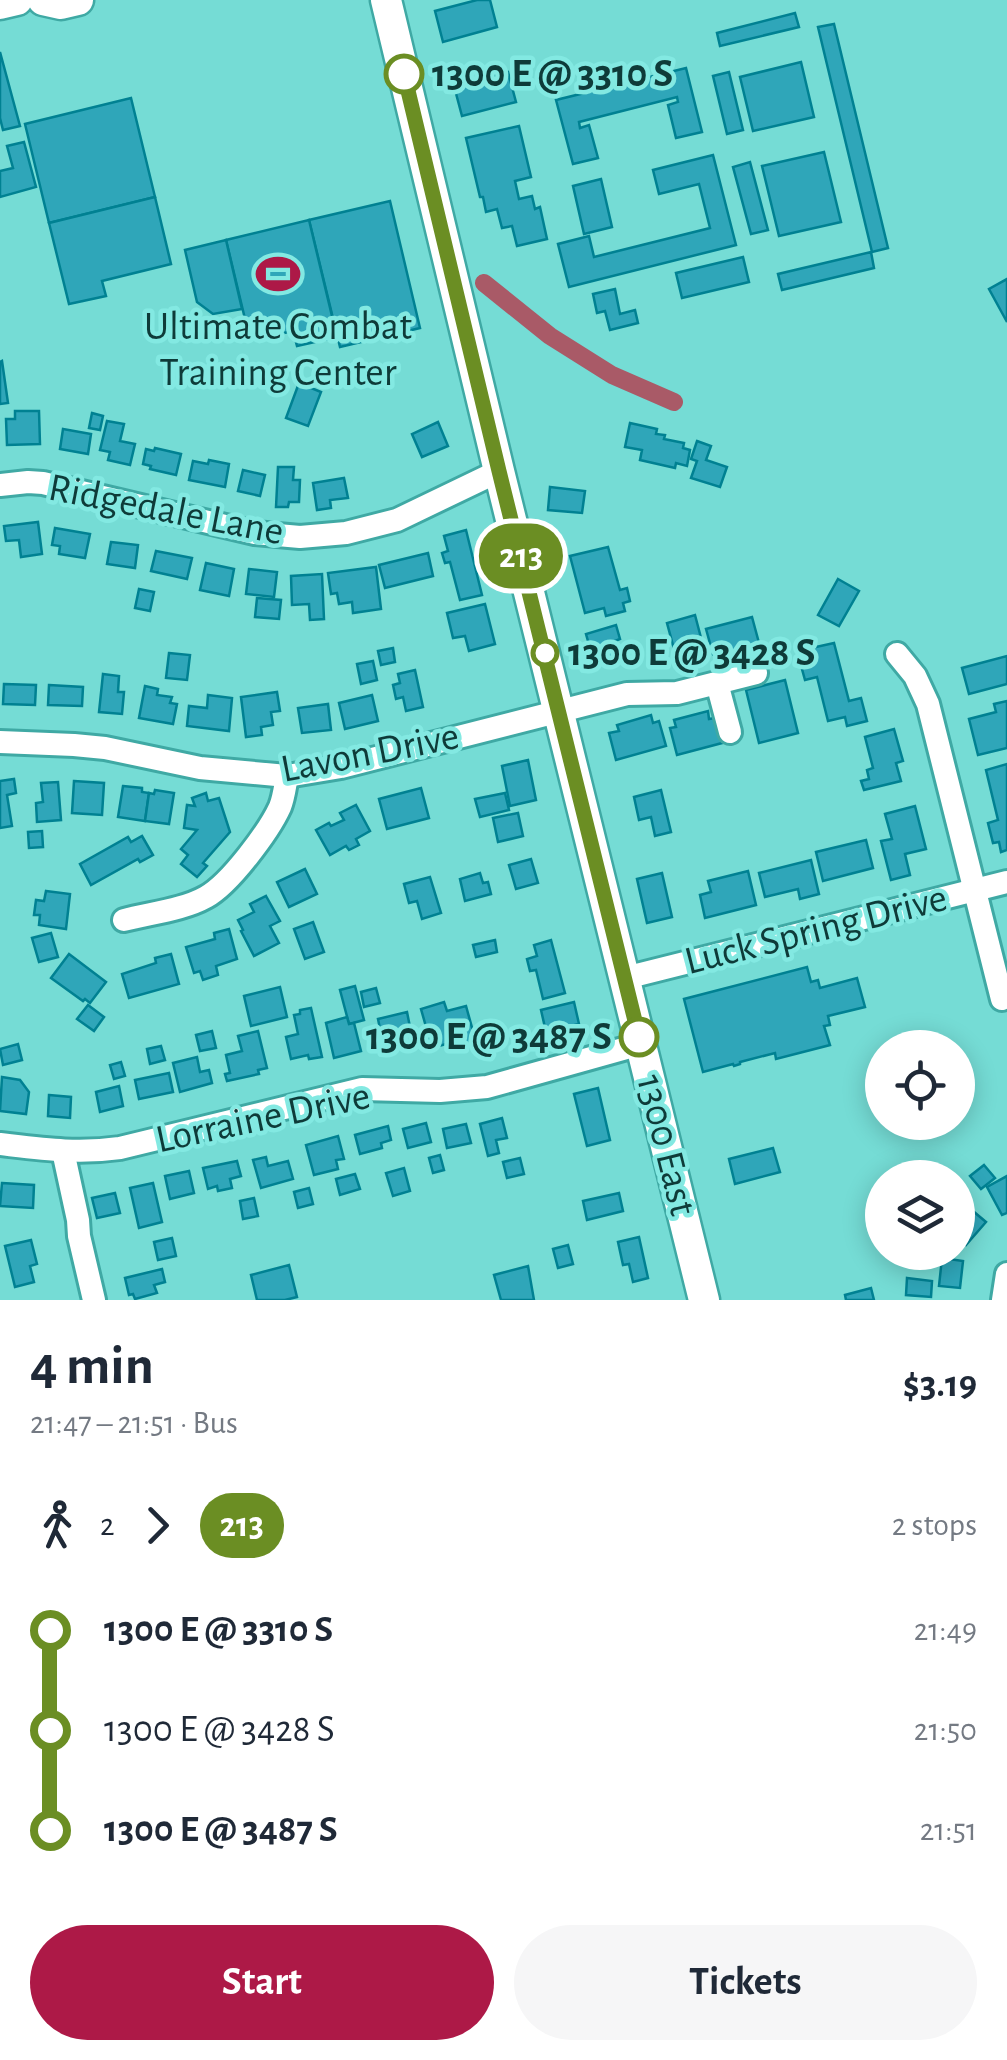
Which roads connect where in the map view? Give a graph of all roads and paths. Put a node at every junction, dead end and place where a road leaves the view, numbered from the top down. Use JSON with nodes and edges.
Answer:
{"nodes":[{"id":1,"x":17,"y":0,"type":"edge"},
{"id":2,"x":43,"y":0,"type":"edge"},
{"id":3,"x":78,"y":0,"type":"edge"},
{"id":4,"x":386,"y":0,"type":"edge"},
{"id":5,"x":0,"y":4,"type":"edge"},
{"id":6,"x":499,"y":471,"type":"junction"},
{"id":7,"x":0,"y":484,"type":"edge"},
{"id":8,"x":897,"y":654,"type":"dead end"},
{"id":9,"x":756,"y":673,"type":"dead end"},
{"id":10,"x":717,"y":683,"type":"junction"},
{"id":11,"x":560,"y":710,"type":"junction"},
{"id":12,"x":730,"y":732,"type":"dead end"},
{"id":13,"x":0,"y":742,"type":"edge"},
{"id":14,"x":287,"y":776,"type":"junction"},
{"id":15,"x":1007,"y":882,"type":"edge"},
{"id":16,"x":976,"y":890,"type":"junction"},
{"id":17,"x":124,"y":920,"type":"dead end"},
{"id":18,"x":625,"y":978,"type":"junction"},
{"id":19,"x":1002,"y":998,"type":"dead end"},
{"id":20,"x":641,"y":1044,"type":"junction"},
{"id":21,"x":0,"y":1144,"type":"edge"},
{"id":22,"x":64,"y":1151,"type":"junction"},
{"id":23,"x":1007,"y":1274,"type":"edge"},
{"id":24,"x":94,"y":1300,"type":"edge"},
{"id":25,"x":704,"y":1300,"type":"edge"},
{"id":26,"x":1003,"y":1300,"type":"edge"}],
"edges":[{"from":1,"to":5,"type":"main road"},
{"from":2,"to":3,"type":"main road"},
{"from":4,"to":6,"type":"main road","name":"1300 East"},
{"from":6,"to":7,"type":"street","name":"Ridgedale Lane"},
{"from":6,"to":11,"type":"main road","name":"1300 East"},
{"from":8,"to":16,"type":"street"},
{"from":9,"to":10,"type":"street","name":"Lavon Drive"},
{"from":10,"to":11,"type":"street","name":"Lavon Drive"},
{"from":10,"to":12,"type":"street"},
{"from":11,"to":14,"type":"street","name":"Lavon Drive"},
{"from":11,"to":18,"type":"main road","name":"1300 East"},
{"from":13,"to":14,"type":"street","name":"Lavon Drive"},
{"from":14,"to":17,"type":"street"},
{"from":15,"to":16,"type":"street","name":"Luck Spring Drive"},
{"from":16,"to":18,"type":"street","name":"Luck Spring Drive"},
{"from":16,"to":19,"type":"street"},
{"from":18,"to":20,"type":"main road","name":"1300 East"},
{"from":20,"to":22,"type":"street","name":"Lorraine Drive"},
{"from":20,"to":25,"type":"main road","name":"1300 East"},
{"from":21,"to":22,"type":"street","name":"Lorraine Drive"},
{"from":22,"to":24,"type":"street"},
{"from":23,"to":26,"type":"street"}]}
